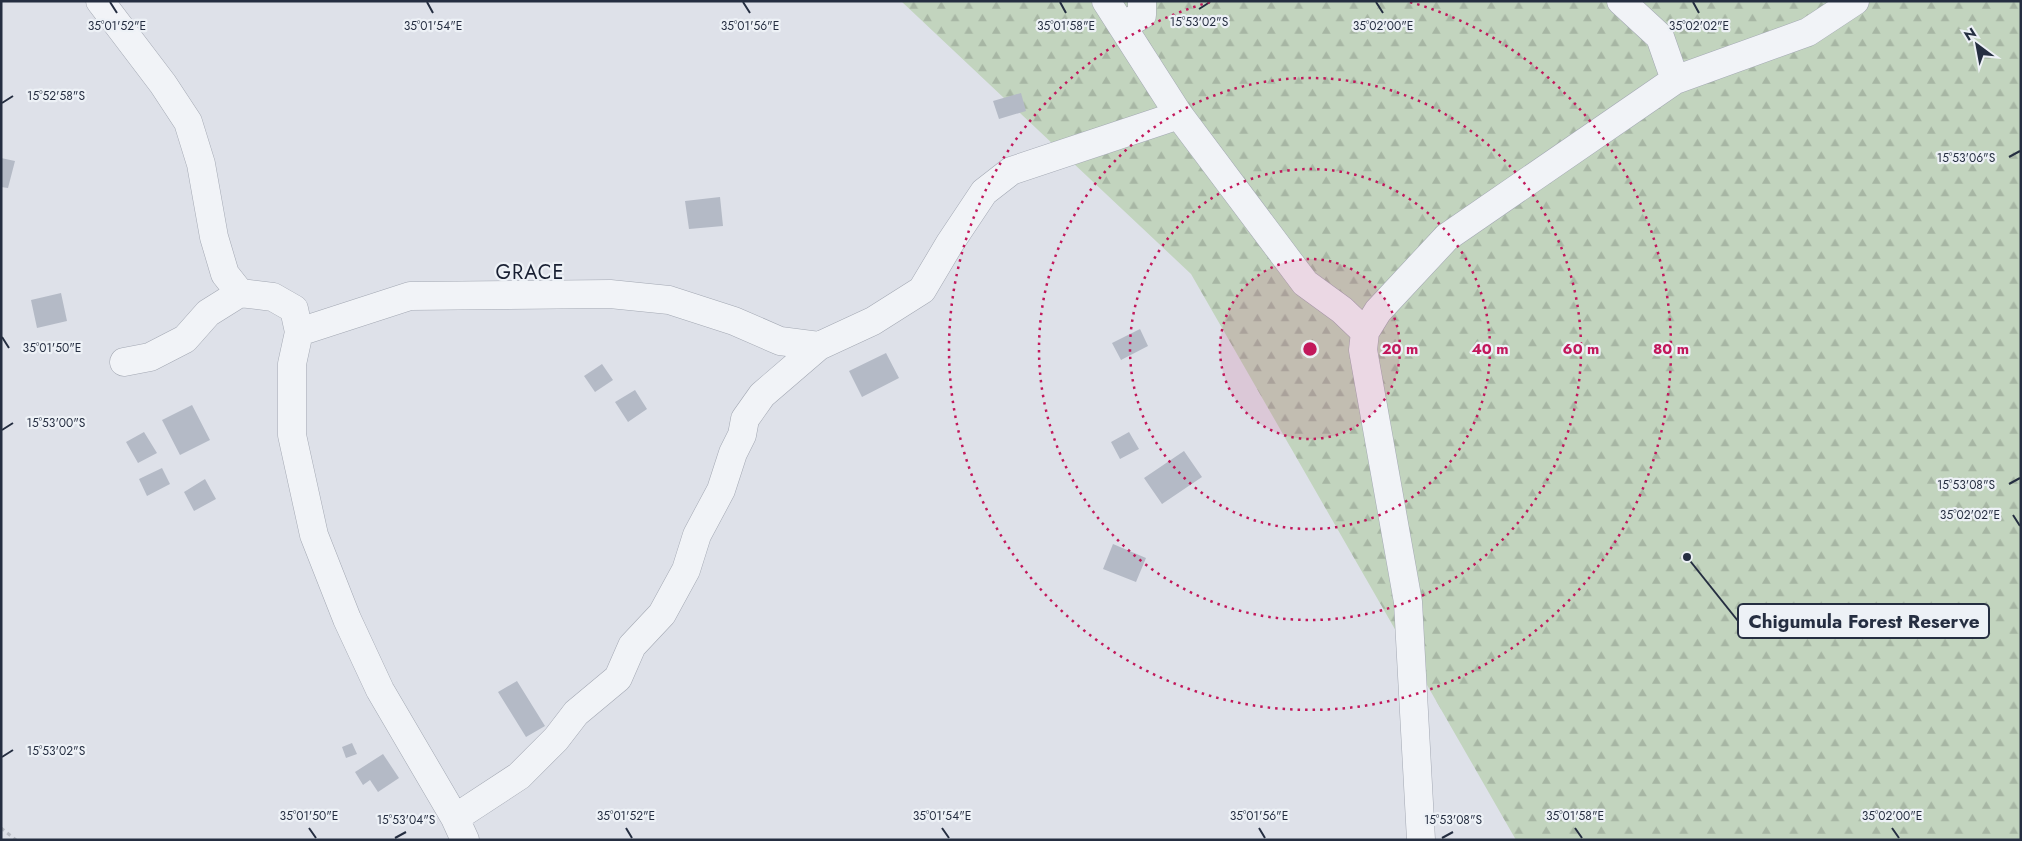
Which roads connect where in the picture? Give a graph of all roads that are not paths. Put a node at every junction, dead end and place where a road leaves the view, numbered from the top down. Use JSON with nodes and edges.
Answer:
{"nodes":[{"id":1,"x":100,"y":1,"type":"edge"},
{"id":2,"x":1106,"y":1,"type":"edge"},
{"id":3,"x":1142,"y":1,"type":"edge"},
{"id":4,"x":1621,"y":1,"type":"edge"},
{"id":5,"x":1854,"y":1,"type":"edge"},
{"id":6,"x":1122,"y":26,"type":"junction"},
{"id":7,"x":1675,"y":80,"type":"junction"},
{"id":8,"x":1179,"y":116,"type":"junction"},
{"id":9,"x":240,"y":293,"type":"junction"},
{"id":10,"x":299,"y":332,"type":"junction"},
{"id":11,"x":1365,"y":332,"type":"junction"},
{"id":12,"x":818,"y":346,"type":"junction"},
{"id":13,"x":124,"y":362,"type":"dead end"},
{"id":14,"x":460,"y":829,"type":"edge"},
{"id":15,"x":1421,"y":840,"type":"edge"}],
"edges":[{"from":1,"to":9,"type":"street"},
{"from":2,"to":6,"type":"street"},
{"from":3,"to":6,"type":"street"},
{"from":4,"to":7,"type":"street"},
{"from":5,"to":7,"type":"street"},
{"from":6,"to":8,"type":"street"},
{"from":7,"to":11,"type":"street"},
{"from":8,"to":11,"type":"street"},
{"from":8,"to":12,"type":"street"},
{"from":9,"to":10,"type":"street"},
{"from":9,"to":13,"type":"street"},
{"from":10,"to":12,"type":"street"},
{"from":10,"to":14,"type":"street"},
{"from":11,"to":15,"type":"street"},
{"from":12,"to":14,"type":"street"}]}
